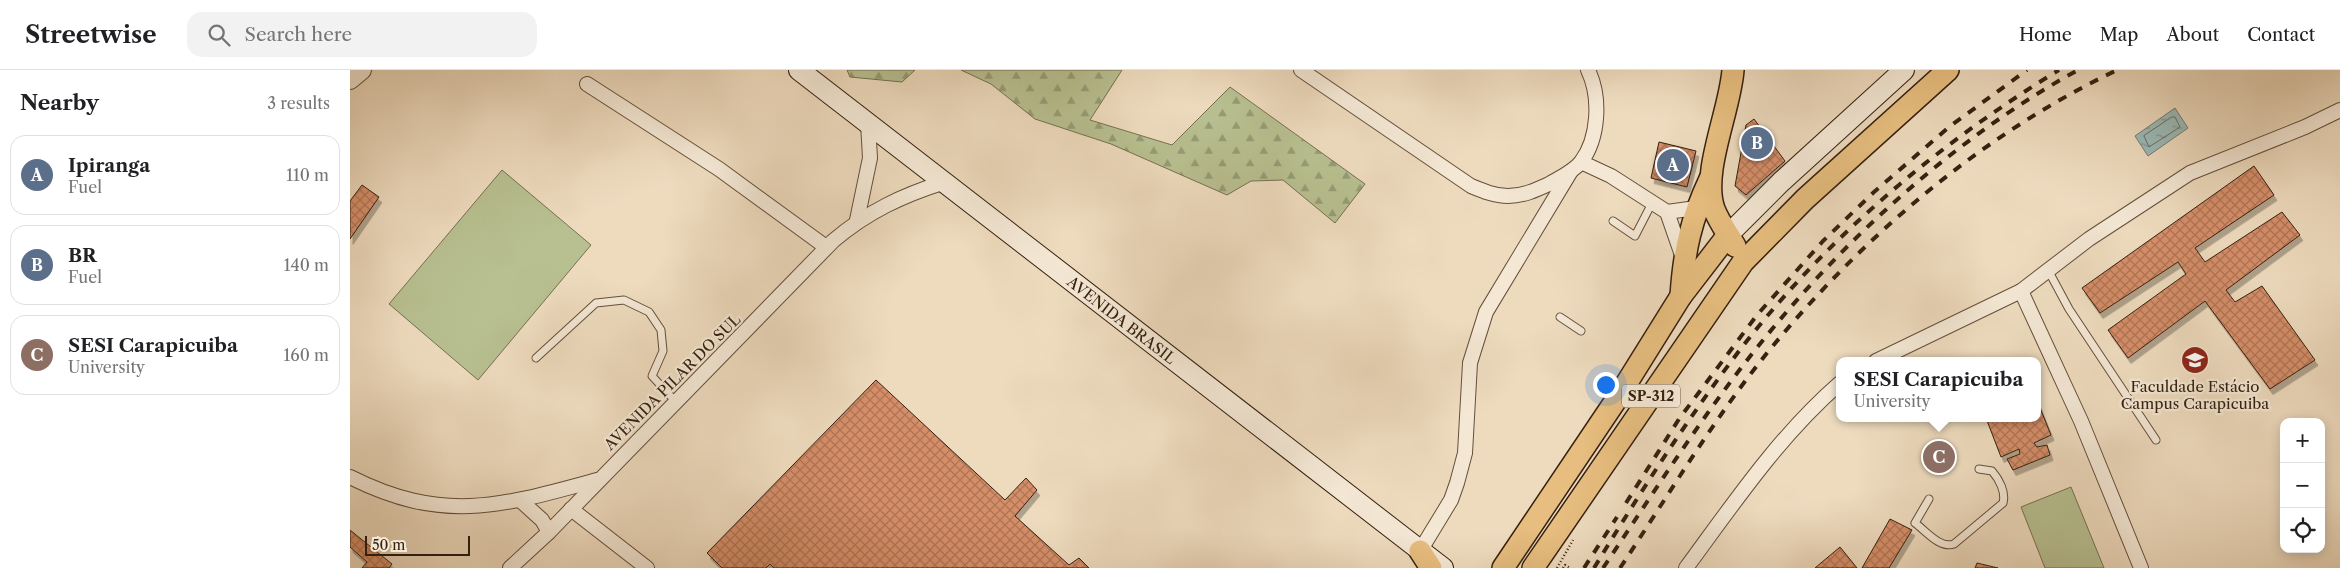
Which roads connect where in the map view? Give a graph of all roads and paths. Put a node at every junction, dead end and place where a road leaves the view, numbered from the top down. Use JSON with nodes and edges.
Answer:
{"nodes":[{"id":1,"x":362,"y":70,"type":"edge"},
{"id":2,"x":799,"y":70,"type":"edge"},
{"id":3,"x":1301,"y":70,"type":"edge"},
{"id":4,"x":1588,"y":70,"type":"edge"},
{"id":5,"x":1733,"y":70,"type":"edge"},
{"id":6,"x":1904,"y":70,"type":"edge"},
{"id":7,"x":1948,"y":70,"type":"edge"},
{"id":8,"x":350,"y":80,"type":"edge"},
{"id":9,"x":587,"y":84,"type":"dead end"},
{"id":10,"x":2340,"y":110,"type":"edge"},
{"id":11,"x":868,"y":123,"type":"junction"},
{"id":12,"x":1576,"y":167,"type":"junction"},
{"id":13,"x":1710,"y":179,"type":"junction"},
{"id":14,"x":945,"y":182,"type":"junction"},
{"id":15,"x":1652,"y":203,"type":"junction"},
{"id":16,"x":1696,"y":208,"type":"junction"},
{"id":17,"x":1667,"y":212,"type":"junction"},
{"id":18,"x":857,"y":220,"type":"junction"},
{"id":19,"x":1613,"y":220,"type":"dead end"},
{"id":20,"x":1728,"y":235,"type":"junction"},
{"id":21,"x":826,"y":247,"type":"junction"},
{"id":22,"x":1683,"y":258,"type":"junction"},
{"id":23,"x":1743,"y":262,"type":"junction"},
{"id":24,"x":2048,"y":270,"type":"junction"},
{"id":25,"x":2021,"y":291,"type":"junction"},
{"id":26,"x":1681,"y":296,"type":"junction"},
{"id":27,"x":1560,"y":317,"type":"dead end"},
{"id":28,"x":1581,"y":331,"type":"dead end"},
{"id":29,"x":1884,"y":357,"type":"edge"},
{"id":30,"x":536,"y":358,"type":"dead end"},
{"id":31,"x":1836,"y":386,"type":"edge"},
{"id":32,"x":676,"y":402,"type":"junction"},
{"id":33,"x":2156,"y":440,"type":"dead end"},
{"id":34,"x":1980,"y":470,"type":"dead end"},
{"id":35,"x":350,"y":476,"type":"edge"},
{"id":36,"x":597,"y":480,"type":"junction"},
{"id":37,"x":1929,"y":499,"type":"dead end"},
{"id":38,"x":521,"y":501,"type":"junction"},
{"id":39,"x":571,"y":509,"type":"junction"},
{"id":40,"x":549,"y":532,"type":"junction"},
{"id":41,"x":1425,"y":559,"type":"edge"},
{"id":42,"x":1564,"y":566,"type":"edge"},
{"id":43,"x":510,"y":568,"type":"edge"},
{"id":44,"x":647,"y":568,"type":"edge"},
{"id":45,"x":1443,"y":568,"type":"edge"},
{"id":46,"x":1503,"y":568,"type":"edge"},
{"id":47,"x":1533,"y":568,"type":"edge"},
{"id":48,"x":1570,"y":568,"type":"edge"},
{"id":49,"x":1686,"y":568,"type":"edge"},
{"id":50,"x":2141,"y":568,"type":"edge"}],
"edges":[{"from":1,"to":8,"type":"street"},
{"from":2,"to":11,"type":"main road","name":"AVENIDA BRASIL"},
{"from":3,"to":12,"type":"street"},
{"from":4,"to":12,"type":"street"},
{"from":5,"to":13,"type":"main road"},
{"from":6,"to":20,"type":"main road","number":"SP-312"},
{"from":7,"to":23,"type":"main road","number":"SP-312"},
{"from":9,"to":21,"type":"street"},
{"from":10,"to":24,"type":"street"},
{"from":11,"to":14,"type":"main road","name":"AVENIDA BRASIL"},
{"from":11,"to":18,"type":"street"},
{"from":12,"to":15,"type":"street"},
{"from":12,"to":41,"type":"street"},
{"from":13,"to":16,"type":"main road"},
{"from":13,"to":20,"type":"main road"},
{"from":14,"to":18,"type":"street","name":"AVENIDA PILAR DO SUL"},
{"from":14,"to":41,"type":"main road","name":"AVENIDA BRASIL"},
{"from":15,"to":17,"type":"street"},
{"from":15,"to":19,"type":"lane"},
{"from":16,"to":17,"type":"street"},
{"from":16,"to":22,"type":"main road"},
{"from":17,"to":22,"type":"street"},
{"from":18,"to":21,"type":"street","name":"AVENIDA PILAR DO SUL"},
{"from":20,"to":23,"type":"main road"},
{"from":20,"to":26,"type":"main road","number":"SP-312"},
{"from":21,"to":32,"type":"street","name":"AVENIDA PILAR DO SUL"},
{"from":22,"to":26,"type":"main road"},
{"from":23,"to":47,"type":"main road","number":"SP-312"},
{"from":24,"to":25,"type":"street"},
{"from":24,"to":33,"type":"lane"},
{"from":25,"to":29,"type":"street"},
{"from":25,"to":50,"type":"street"},
{"from":26,"to":46,"type":"main road","number":"SP-312"},
{"from":27,"to":28,"type":"lane"},
{"from":30,"to":32,"type":"lane"},
{"from":31,"to":49,"type":"street"},
{"from":32,"to":36,"type":"street","name":"AVENIDA PILAR DO SUL"},
{"from":34,"to":37,"type":"lane"},
{"from":35,"to":38,"type":"street"},
{"from":36,"to":38,"type":"street"},
{"from":36,"to":39,"type":"street","name":"AVENIDA PILAR DO SUL"},
{"from":38,"to":40,"type":"street"},
{"from":39,"to":40,"type":"street","name":"AVENIDA PILAR DO SUL"},
{"from":39,"to":44,"type":"street"},
{"from":40,"to":43,"type":"street","name":"AVENIDA PILAR DO SUL"},
{"from":41,"to":45,"type":"main road","name":"AVENIDA BRASIL"},
{"from":42,"to":48,"type":"path"}]}
